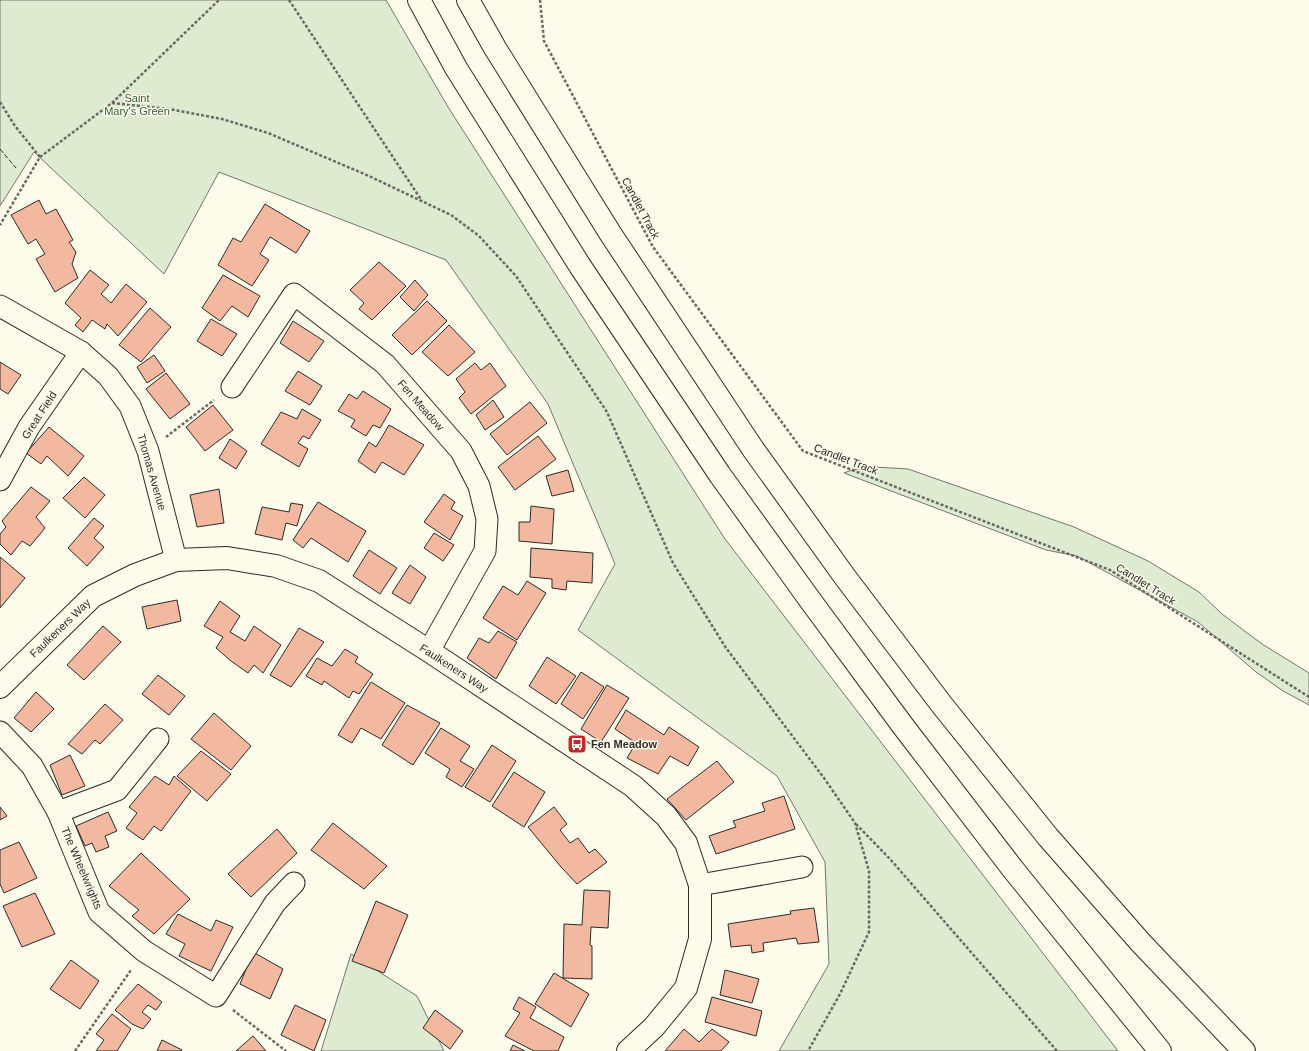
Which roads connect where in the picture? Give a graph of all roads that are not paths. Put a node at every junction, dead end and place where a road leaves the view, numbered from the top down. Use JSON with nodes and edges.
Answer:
{"nodes":[{"id":1,"x":419,"y":0,"type":"edge"},
{"id":2,"x":468,"y":0,"type":"edge"},
{"id":3,"x":0,"y":306,"type":"edge"},
{"id":4,"x":81,"y":352,"type":"junction"},
{"id":5,"x":232,"y":387,"type":"road end"},
{"id":6,"x":0,"y":480,"type":"edge"},
{"id":7,"x":176,"y":560,"type":"junction"},
{"id":8,"x":429,"y":651,"type":"junction"},
{"id":9,"x":0,"y":687,"type":"edge"},
{"id":10,"x":0,"y":732,"type":"edge"},
{"id":11,"x":158,"y":739,"type":"dead end"},
{"id":12,"x":58,"y":812,"type":"junction"},
{"id":13,"x":802,"y":867,"type":"dead end"},
{"id":14,"x":294,"y":883,"type":"dead end"},
{"id":15,"x":700,"y":885,"type":"junction"},
{"id":16,"x":628,"y":1051,"type":"edge"},
{"id":17,"x":1160,"y":1051,"type":"edge"},
{"id":18,"x":1244,"y":1051,"type":"edge"}],
"edges":[{"from":1,"to":17,"type":"main road"},
{"from":2,"to":18,"type":"main road"},
{"from":3,"to":4,"type":"street","name":"Thomas Avenue"},
{"from":4,"to":6,"type":"street","name":"Great Field"},
{"from":4,"to":7,"type":"street","name":"Thomas Avenue"},
{"from":5,"to":8,"type":"street","name":"Fen Meadow"},
{"from":7,"to":8,"type":"main road","name":"Faulkeners Way"},
{"from":7,"to":9,"type":"main road","name":"Faulkeners Way"},
{"from":8,"to":15,"type":"main road","name":"Faulkeners Way"},
{"from":10,"to":12,"type":"street","name":"The Wheelwrights"},
{"from":11,"to":12,"type":"street"},
{"from":12,"to":14,"type":"street","name":"The Wheelwrights"},
{"from":13,"to":15,"type":"street"},
{"from":15,"to":16,"type":"main road","name":"Faulkeners Way"}]}
